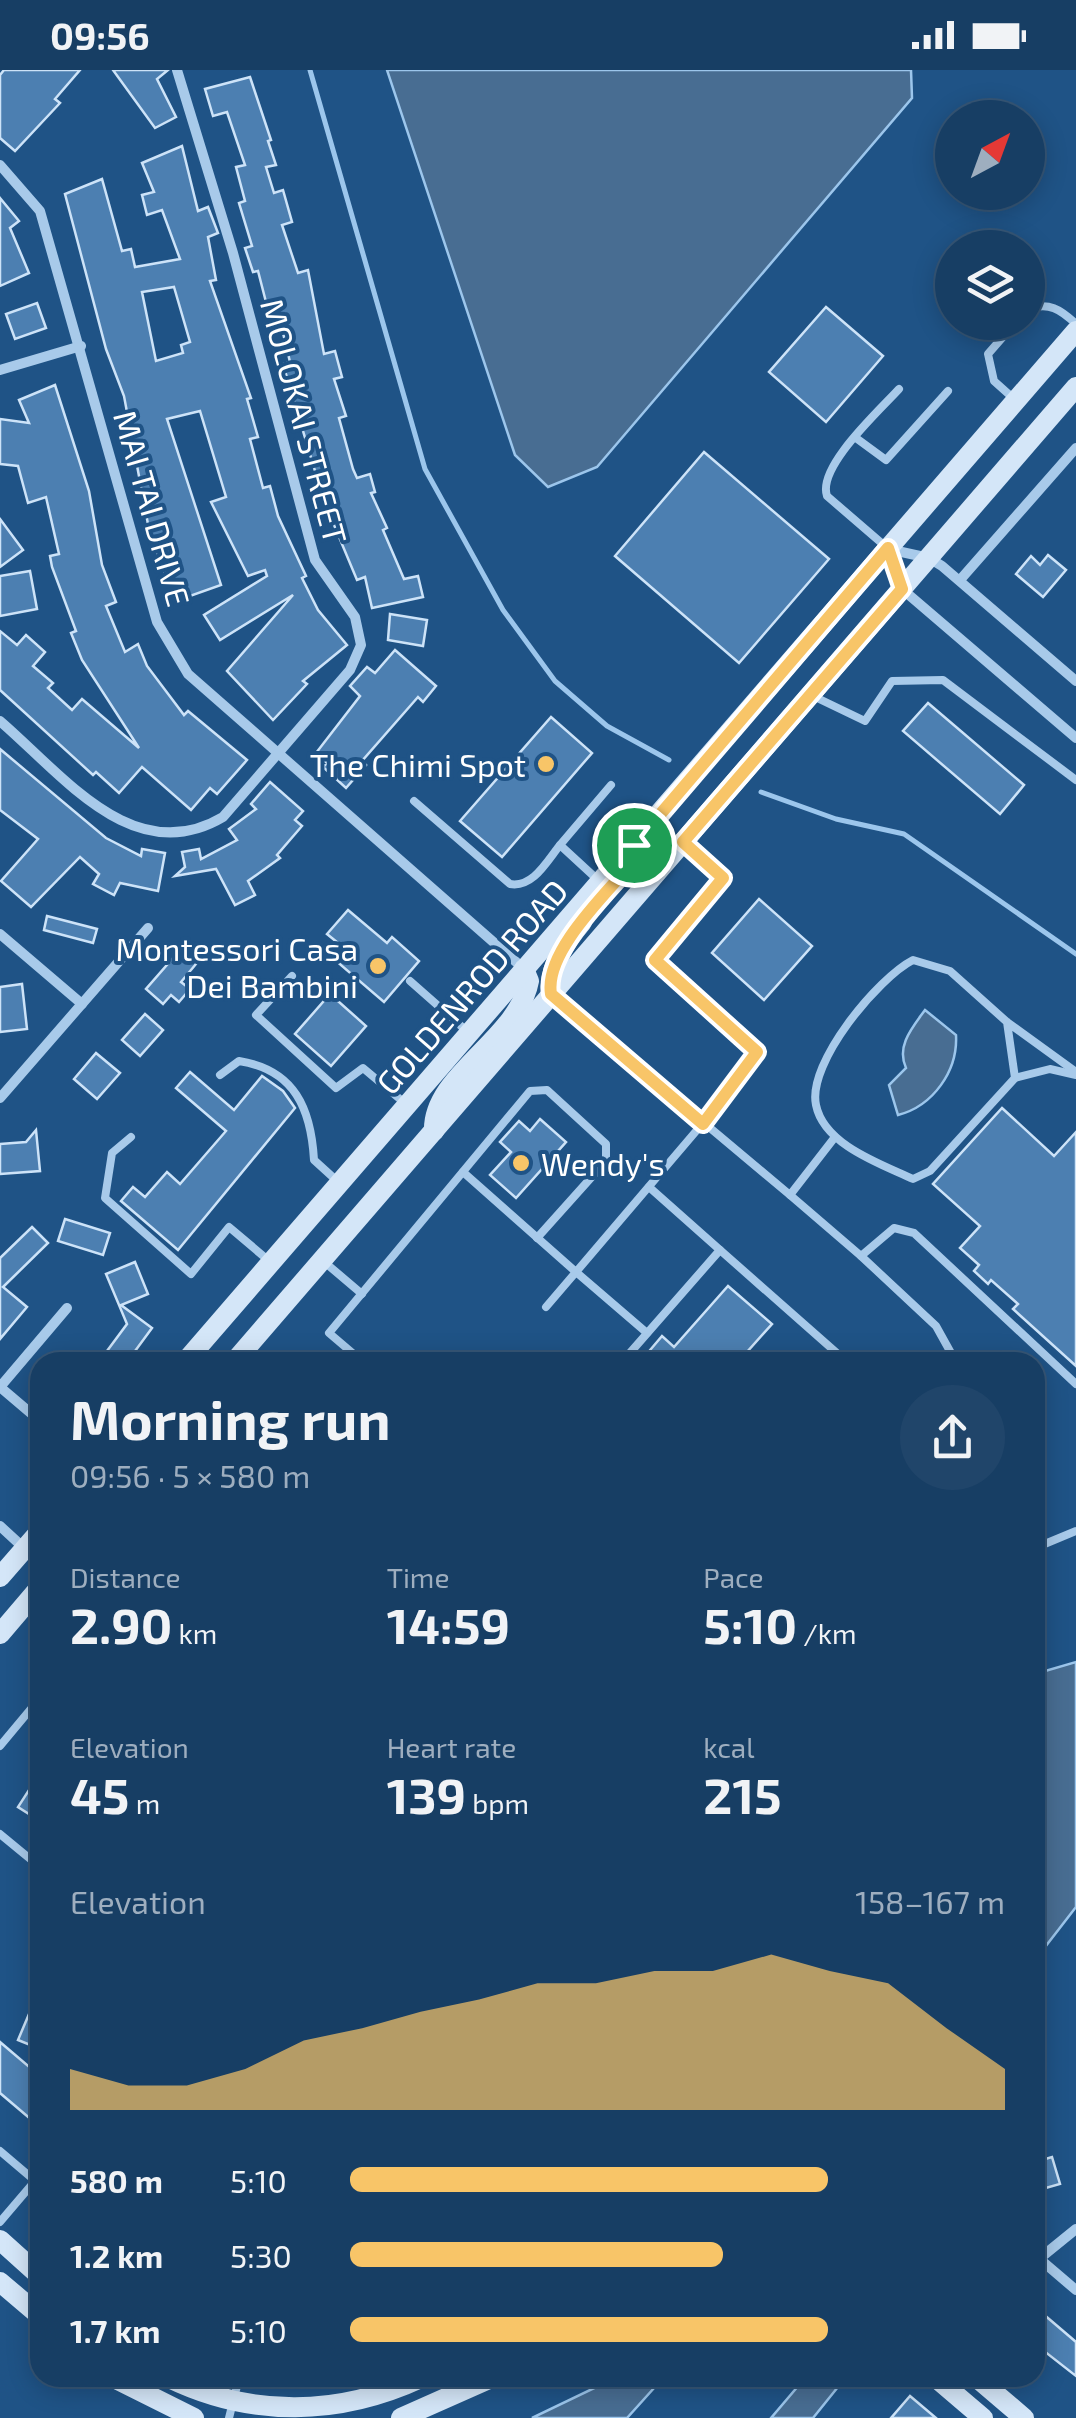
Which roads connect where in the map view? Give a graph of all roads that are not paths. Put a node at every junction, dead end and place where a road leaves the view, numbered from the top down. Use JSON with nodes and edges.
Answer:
{"nodes":[{"id":1,"x":177,"y":70,"type":"edge"},
{"id":2,"x":0,"y":165,"type":"edge"},
{"id":3,"x":1045,"y":304,"type":"edge"},
{"id":4,"x":1076,"y":327,"type":"edge"},
{"id":5,"x":1000,"y":340,"type":"edge"},
{"id":6,"x":81,"y":346,"type":"junction"},
{"id":7,"x":0,"y":370,"type":"edge"},
{"id":8,"x":1076,"y":387,"type":"edge"},
{"id":9,"x":898,"y":389,"type":"dead end"},
{"id":10,"x":948,"y":391,"type":"dead end"},
{"id":11,"x":1016,"y":401,"type":"junction"},
{"id":12,"x":856,"y":438,"type":"junction"},
{"id":13,"x":1076,"y":448,"type":"edge"},
{"id":14,"x":888,"y":548,"type":"junction"},
{"id":15,"x":929,"y":558,"type":"junction"},
{"id":16,"x":960,"y":580,"type":"junction"},
{"id":17,"x":902,"y":589,"type":"junction"},
{"id":18,"x":1076,"y":681,"type":"edge"},
{"id":19,"x":810,"y":695,"type":"junction"},
{"id":20,"x":0,"y":721,"type":"edge"},
{"id":21,"x":1076,"y":738,"type":"edge"},
{"id":22,"x":275,"y":753,"type":"junction"},
{"id":23,"x":1076,"y":780,"type":"edge"},
{"id":24,"x":611,"y":785,"type":"dead end"},
{"id":25,"x":414,"y":800,"type":"dead end"},
{"id":26,"x":683,"y":842,"type":"junction"},
{"id":27,"x":560,"y":845,"type":"junction"},
{"id":28,"x":634,"y":845,"type":"junction"},
{"id":29,"x":601,"y":883,"type":"junction"},
{"id":30,"x":148,"y":928,"type":"dead end"},
{"id":31,"x":0,"y":934,"type":"edge"},
{"id":32,"x":524,"y":968,"type":"junction"},
{"id":33,"x":292,"y":976,"type":"dead end"},
{"id":34,"x":410,"y":981,"type":"dead end"},
{"id":35,"x":551,"y":994,"type":"junction"},
{"id":36,"x":82,"y":1004,"type":"junction"},
{"id":37,"x":1007,"y":1022,"type":"junction"},
{"id":38,"x":469,"y":1033,"type":"junction"},
{"id":39,"x":1076,"y":1073,"type":"edge"},
{"id":40,"x":220,"y":1075,"type":"dead end"},
{"id":41,"x":1015,"y":1078,"type":"junction"},
{"id":42,"x":0,"y":1098,"type":"edge"},
{"id":43,"x":407,"y":1105,"type":"junction"},
{"id":44,"x":703,"y":1124,"type":"junction"},
{"id":45,"x":434,"y":1131,"type":"junction"},
{"id":46,"x":835,"y":1136,"type":"junction"},
{"id":47,"x":130,"y":1137,"type":"dead end"},
{"id":48,"x":465,"y":1169,"type":"junction"},
{"id":49,"x":340,"y":1183,"type":"junction"},
{"id":50,"x":649,"y":1187,"type":"junction"},
{"id":51,"x":790,"y":1195,"type":"junction"},
{"id":52,"x":537,"y":1238,"type":"junction"},
{"id":53,"x":720,"y":1250,"type":"junction"},
{"id":54,"x":861,"y":1256,"type":"junction"},
{"id":55,"x":322,"y":1260,"type":"junction"},
{"id":56,"x":271,"y":1263,"type":"junction"},
{"id":57,"x":576,"y":1272,"type":"junction"},
{"id":58,"x":362,"y":1294,"type":"junction"},
{"id":59,"x":66,"y":1308,"type":"dead end"},
{"id":60,"x":546,"y":1308,"type":"dead end"},
{"id":61,"x":647,"y":1334,"type":"junction"},
{"id":62,"x":195,"y":1352,"type":"edge"},
{"id":63,"x":243,"y":1352,"type":"edge"},
{"id":64,"x":351,"y":1352,"type":"edge"},
{"id":65,"x":631,"y":1352,"type":"edge"},
{"id":66,"x":835,"y":1352,"type":"edge"},
{"id":67,"x":950,"y":1352,"type":"edge"},
{"id":68,"x":1042,"y":1352,"type":"edge"},
{"id":69,"x":1045,"y":1355,"type":"edge"},
{"id":70,"x":1076,"y":1384,"type":"edge"},
{"id":71,"x":0,"y":1387,"type":"edge"},
{"id":72,"x":30,"y":1413,"type":"edge"},
{"id":73,"x":0,"y":1526,"type":"edge"},
{"id":74,"x":1076,"y":1531,"type":"edge"},
{"id":75,"x":30,"y":1543,"type":"edge"},
{"id":76,"x":1045,"y":1544,"type":"edge"},
{"id":77,"x":25,"y":1549,"type":"junction"},
{"id":78,"x":0,"y":1577,"type":"edge"},
{"id":79,"x":30,"y":1600,"type":"edge"},
{"id":80,"x":0,"y":1634,"type":"edge"},
{"id":81,"x":30,"y":1710,"type":"edge"},
{"id":82,"x":0,"y":1746,"type":"edge"},
{"id":83,"x":0,"y":1834,"type":"edge"},
{"id":84,"x":30,"y":1859,"type":"edge"},
{"id":85,"x":0,"y":2150,"type":"edge"},
{"id":86,"x":30,"y":2174,"type":"edge"},
{"id":87,"x":30,"y":2190,"type":"edge"},
{"id":88,"x":0,"y":2222,"type":"edge"},
{"id":89,"x":1076,"y":2229,"type":"edge"},
{"id":90,"x":0,"y":2240,"type":"edge"},
{"id":91,"x":1045,"y":2251,"type":"edge"},
{"id":92,"x":1045,"y":2264,"type":"edge"},
{"id":93,"x":30,"y":2267,"type":"edge"},
{"id":94,"x":0,"y":2282,"type":"edge"},
{"id":95,"x":1076,"y":2290,"type":"edge"},
{"id":96,"x":30,"y":2308,"type":"edge"},
{"id":97,"x":132,"y":2387,"type":"edge"},
{"id":98,"x":189,"y":2387,"type":"edge"},
{"id":99,"x":398,"y":2387,"type":"edge"},
{"id":100,"x":471,"y":2387,"type":"edge"},
{"id":101,"x":947,"y":2387,"type":"edge"},
{"id":102,"x":987,"y":2387,"type":"edge"},
{"id":103,"x":231,"y":2410,"type":"edge"},
{"id":104,"x":1021,"y":2417,"type":"edge"},
{"id":105,"x":194,"y":2418,"type":"edge"},
{"id":106,"x":401,"y":2418,"type":"edge"},
{"id":107,"x":983,"y":2418,"type":"edge"}],
"edges":[{"from":1,"to":22,"type":"street","name":"MOLOKAI STREET"},
{"from":2,"to":6,"type":"street","name":"MAI TAI DRIVE"},
{"from":3,"to":4,"type":"lane"},
{"from":4,"to":11,"type":"main road","name":"GOLDENROD ROAD"},
{"from":5,"to":11,"type":"lane"},
{"from":6,"to":7,"type":"street"},
{"from":6,"to":22,"type":"street","name":"MAI TAI DRIVE"},
{"from":8,"to":15,"type":"main road","name":"GOLDENROD ROAD"},
{"from":9,"to":12,"type":"lane"},
{"from":10,"to":12,"type":"lane"},
{"from":11,"to":14,"type":"main road","name":"GOLDENROD ROAD"},
{"from":12,"to":14,"type":"lane"},
{"from":13,"to":16,"type":"street"},
{"from":14,"to":15,"type":"street"},
{"from":14,"to":17,"type":"street"},
{"from":14,"to":28,"type":"main road","name":"GOLDENROD ROAD"},
{"from":15,"to":16,"type":"street"},
{"from":15,"to":17,"type":"main road","name":"GOLDENROD ROAD"},
{"from":16,"to":18,"type":"street"},
{"from":17,"to":19,"type":"main road","name":"GOLDENROD ROAD"},
{"from":17,"to":21,"type":"street"},
{"from":19,"to":23,"type":"lane"},
{"from":19,"to":26,"type":"main road","name":"GOLDENROD ROAD"},
{"from":20,"to":22,"type":"street","name":"MOLOKAI STREET"},
{"from":22,"to":32,"type":"street","name":"MAI TAI DRIVE"},
{"from":24,"to":27,"type":"lane"},
{"from":25,"to":27,"type":"lane"},
{"from":26,"to":35,"type":"main road","name":"GOLDENROD ROAD"},
{"from":26,"to":44,"type":"lane"},
{"from":27,"to":29,"type":"lane"},
{"from":28,"to":29,"type":"main road","name":"GOLDENROD ROAD"},
{"from":28,"to":35,"type":"main road"},
{"from":29,"to":32,"type":"main road","name":"GOLDENROD ROAD"},
{"from":30,"to":36,"type":"street"},
{"from":31,"to":36,"type":"street"},
{"from":32,"to":38,"type":"main road","name":"GOLDENROD ROAD"},
{"from":32,"to":45,"type":"main road"},
{"from":33,"to":43,"type":"lane"},
{"from":34,"to":38,"type":"lane"},
{"from":35,"to":44,"type":"lane"},
{"from":35,"to":45,"type":"main road","name":"GOLDENROD ROAD"},
{"from":36,"to":42,"type":"street"},
{"from":37,"to":39,"type":"lane"},
{"from":37,"to":41,"type":"lane"},
{"from":37,"to":46,"type":"lane"},
{"from":38,"to":43,"type":"main road","name":"GOLDENROD ROAD"},
{"from":39,"to":41,"type":"lane"},
{"from":40,"to":49,"type":"lane"},
{"from":41,"to":46,"type":"lane"},
{"from":43,"to":49,"type":"main road","name":"GOLDENROD ROAD"},
{"from":44,"to":50,"type":"lane"},
{"from":44,"to":51,"type":"lane"},
{"from":45,"to":55,"type":"main road","name":"GOLDENROD ROAD"},
{"from":46,"to":51,"type":"lane"},
{"from":47,"to":56,"type":"lane"},
{"from":48,"to":52,"type":"lane"},
{"from":48,"to":52,"type":"lane"},
{"from":48,"to":58,"type":"lane"},
{"from":49,"to":56,"type":"main road","name":"GOLDENROD ROAD"},
{"from":50,"to":53,"type":"lane"},
{"from":50,"to":57,"type":"lane"},
{"from":51,"to":54,"type":"lane"},
{"from":52,"to":57,"type":"lane"},
{"from":53,"to":61,"type":"lane"},
{"from":53,"to":66,"type":"lane"},
{"from":54,"to":67,"type":"lane"},
{"from":54,"to":68,"type":"lane"},
{"from":55,"to":58,"type":"lane"},
{"from":55,"to":63,"type":"main road","name":"GOLDENROD ROAD"},
{"from":56,"to":62,"type":"main road","name":"GOLDENROD ROAD"},
{"from":57,"to":60,"type":"lane"},
{"from":57,"to":61,"type":"lane"},
{"from":58,"to":64,"type":"lane"},
{"from":59,"to":71,"type":"street"},
{"from":61,"to":65,"type":"lane"},
{"from":69,"to":70,"type":"lane"},
{"from":71,"to":72,"type":"street"},
{"from":73,"to":77,"type":"street"},
{"from":74,"to":76,"type":"lane"},
{"from":75,"to":77,"type":"main road"},
{"from":77,"to":78,"type":"main road"},
{"from":79,"to":80,"type":"main road"},
{"from":81,"to":82,"type":"lane"},
{"from":83,"to":84,"type":"lane"},
{"from":85,"to":86,"type":"lane"},
{"from":87,"to":88,"type":"lane"},
{"from":89,"to":91,"type":"street"},
{"from":90,"to":93,"type":"main road"},
{"from":92,"to":95,"type":"street"},
{"from":94,"to":96,"type":"main road"},
{"from":97,"to":105,"type":"main road"},
{"from":98,"to":103,"type":"main road"},
{"from":99,"to":103,"type":"main road"},
{"from":100,"to":106,"type":"main road"},
{"from":101,"to":107,"type":"main road"},
{"from":102,"to":104,"type":"main road"}]}
